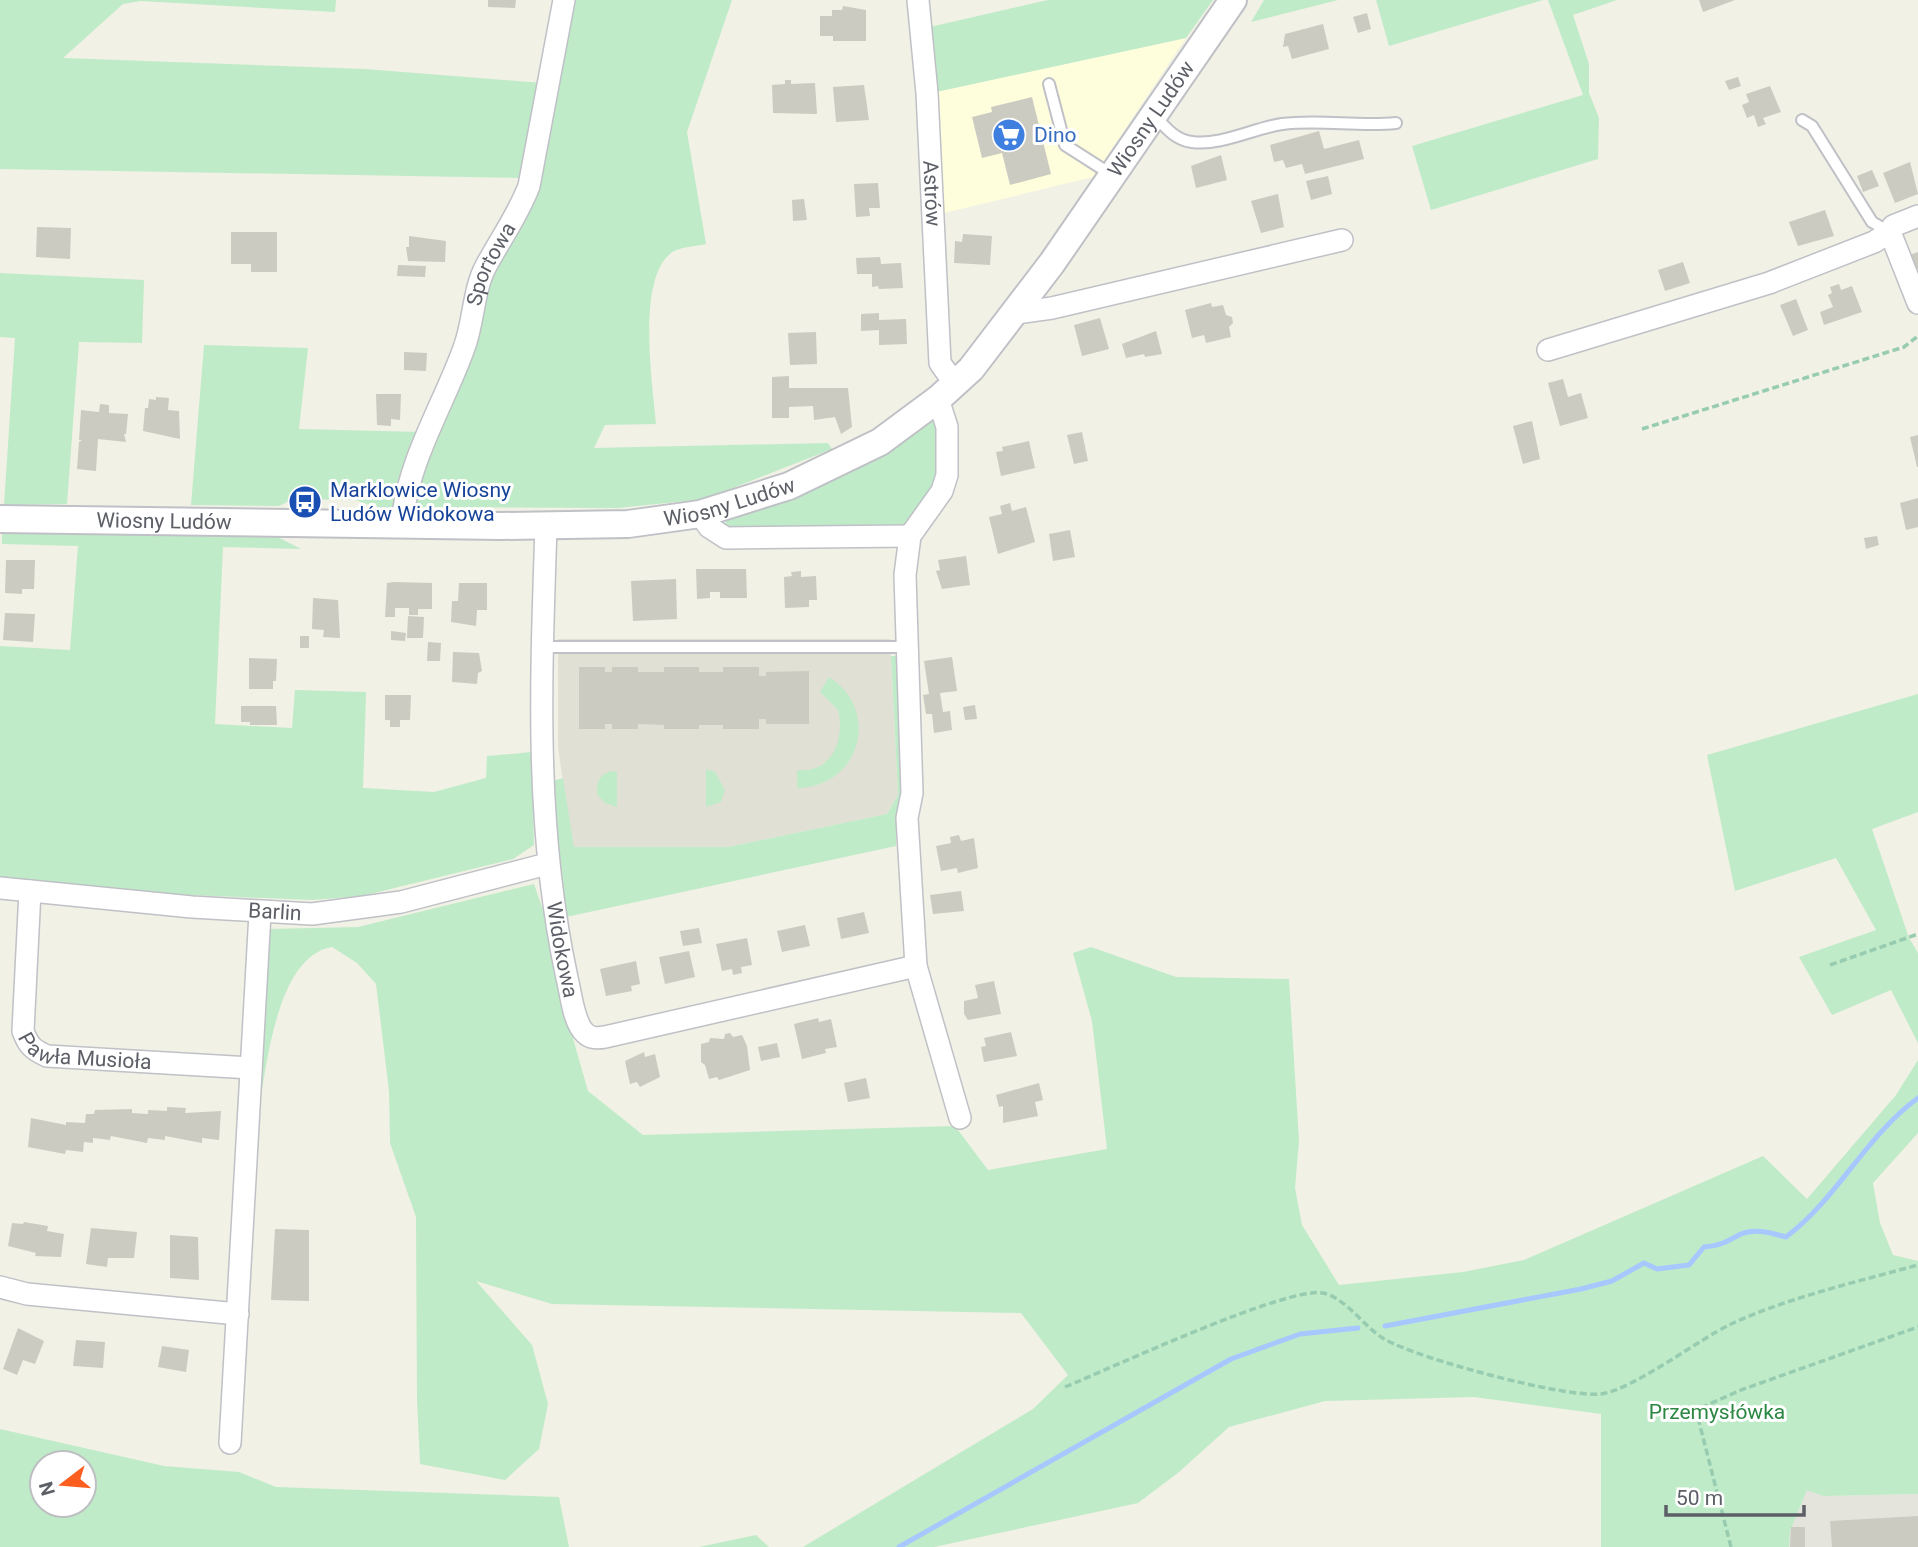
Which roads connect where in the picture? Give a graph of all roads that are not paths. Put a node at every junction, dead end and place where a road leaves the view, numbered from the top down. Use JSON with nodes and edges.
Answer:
{"nodes":[{"id":1,"x":564,"y":0,"type":"edge"},
{"id":2,"x":918,"y":0,"type":"edge"},
{"id":3,"x":1233,"y":0,"type":"edge"},
{"id":4,"x":1049,"y":84,"type":"dead end"},
{"id":5,"x":1154,"y":115,"type":"junction"},
{"id":6,"x":1802,"y":120,"type":"dead end"},
{"id":7,"x":1396,"y":123,"type":"dead end"},
{"id":8,"x":1112,"y":175,"type":"junction"},
{"id":9,"x":1918,"y":216,"type":"edge"},
{"id":10,"x":1890,"y":232,"type":"junction"},
{"id":11,"x":1342,"y":240,"type":"dead end"},
{"id":12,"x":1918,"y":303,"type":"edge"},
{"id":13,"x":1016,"y":313,"type":"junction"},
{"id":14,"x":1548,"y":350,"type":"dead end"},
{"id":15,"x":947,"y":391,"type":"junction"},
{"id":16,"x":700,"y":514,"type":"junction"},
{"id":17,"x":0,"y":519,"type":"edge"},
{"id":18,"x":402,"y":524,"type":"junction"},
{"id":19,"x":546,"y":526,"type":"junction"},
{"id":20,"x":910,"y":537,"type":"junction"},
{"id":21,"x":543,"y":647,"type":"junction"},
{"id":22,"x":908,"y":647,"type":"junction"},
{"id":23,"x":547,"y":864,"type":"junction"},
{"id":24,"x":0,"y":888,"type":"edge"},
{"id":25,"x":30,"y":891,"type":"junction"},
{"id":26,"x":260,"y":913,"type":"junction"},
{"id":27,"x":916,"y":966,"type":"junction"},
{"id":28,"x":251,"y":1068,"type":"junction"},
{"id":29,"x":960,"y":1118,"type":"dead end"},
{"id":30,"x":0,"y":1287,"type":"edge"},
{"id":31,"x":238,"y":1314,"type":"junction"},
{"id":32,"x":230,"y":1443,"type":"dead end"}],
"edges":[{"from":1,"to":18,"type":"street","name":"Sportowa"},
{"from":2,"to":15,"type":"street","name":"Astrów"},
{"from":3,"to":5,"type":"street","name":"Wiosny Ludów"},
{"from":4,"to":8,"type":"lane"},
{"from":5,"to":7,"type":"lane"},
{"from":5,"to":8,"type":"street","name":"Wiosny Ludów"},
{"from":6,"to":10,"type":"lane"},
{"from":8,"to":13,"type":"street","name":"Wiosny Ludów"},
{"from":9,"to":10,"type":"street"},
{"from":10,"to":12,"type":"street"},
{"from":10,"to":14,"type":"street"},
{"from":11,"to":13,"type":"street"},
{"from":13,"to":15,"type":"street","name":"Wiosny Ludów"},
{"from":15,"to":16,"type":"street","name":"Wiosny Ludów"},
{"from":15,"to":20,"type":"street"},
{"from":16,"to":19,"type":"street","name":"Wiosny Ludów"},
{"from":16,"to":20,"type":"street"},
{"from":17,"to":18,"type":"street","name":"Wiosny Ludów"},
{"from":18,"to":19,"type":"street","name":"Wiosny Ludów"},
{"from":19,"to":21,"type":"street","name":"Widokowa"},
{"from":20,"to":22,"type":"street"},
{"from":21,"to":22,"type":"lane"},
{"from":21,"to":23,"type":"street","name":"Widokowa"},
{"from":22,"to":27,"type":"street"},
{"from":23,"to":26,"type":"street","name":"Barlin"},
{"from":23,"to":27,"type":"street","name":"Widokowa"},
{"from":24,"to":25,"type":"street","name":"Barlin"},
{"from":25,"to":26,"type":"street","name":"Barlin"},
{"from":25,"to":28,"type":"street","name":"Pawła Musioła"},
{"from":26,"to":28,"type":"street"},
{"from":27,"to":29,"type":"street"},
{"from":28,"to":31,"type":"street"},
{"from":30,"to":31,"type":"street"},
{"from":31,"to":32,"type":"street"}]}
